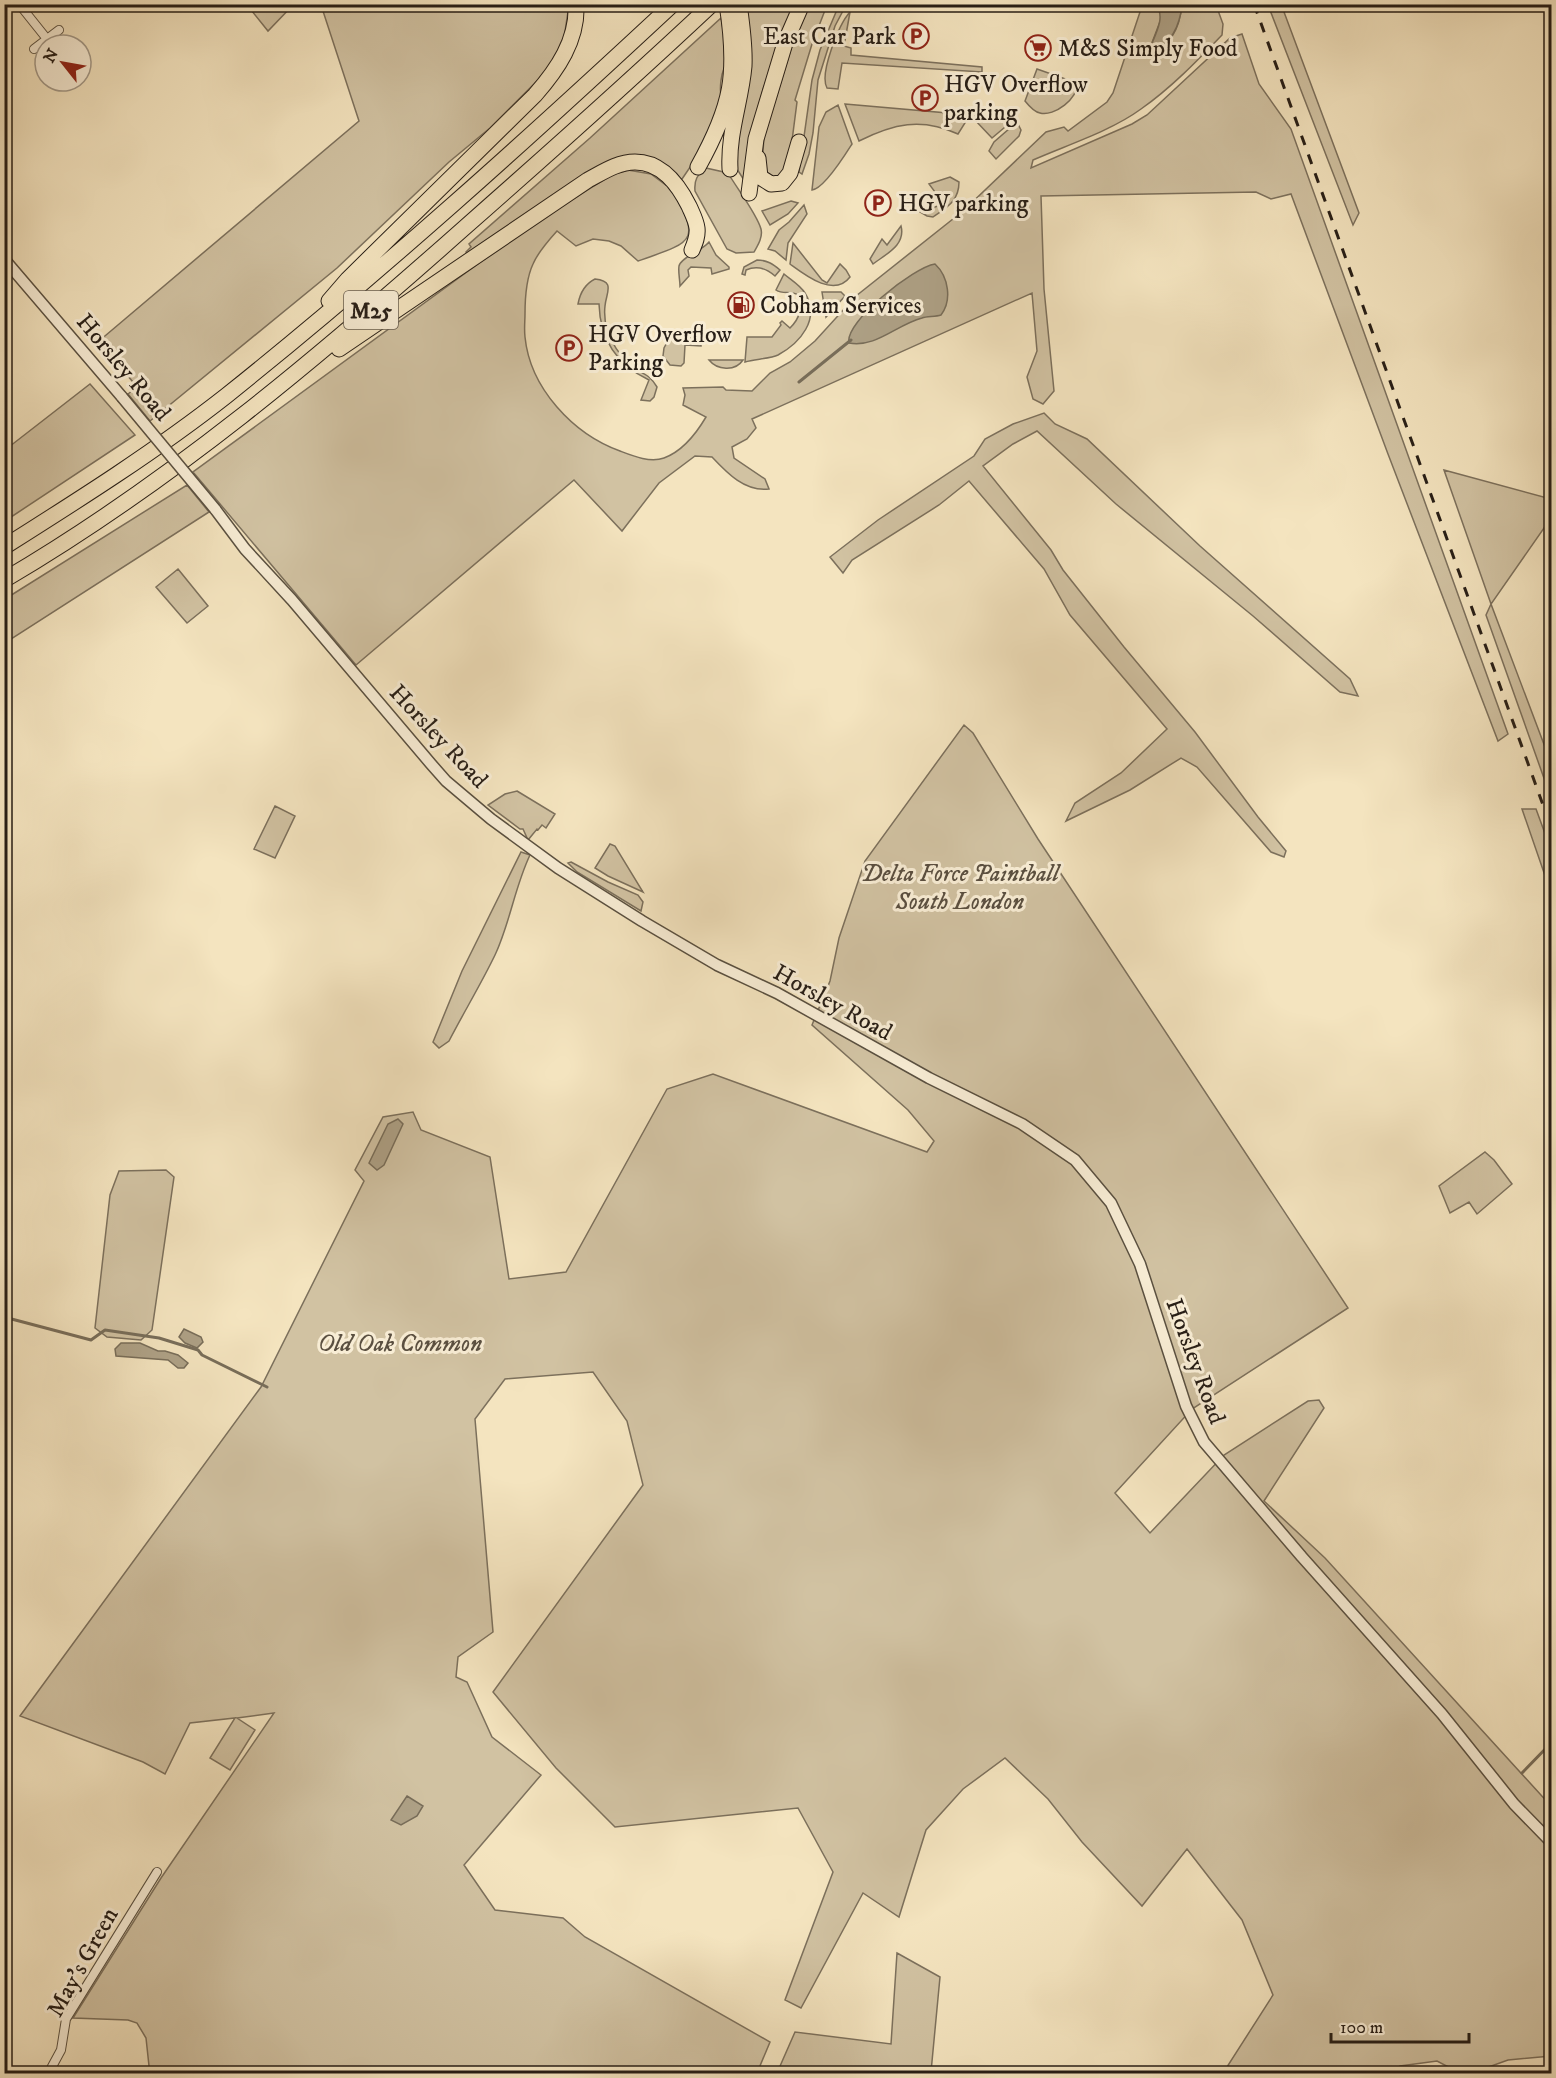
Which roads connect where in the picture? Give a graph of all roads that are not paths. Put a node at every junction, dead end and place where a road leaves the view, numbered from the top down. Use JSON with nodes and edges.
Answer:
{"nodes":[{"id":1,"x":19,"y":4,"type":"edge"},
{"id":2,"x":576,"y":4,"type":"edge"},
{"id":3,"x":673,"y":4,"type":"edge"},
{"id":4,"x":727,"y":4,"type":"edge"},
{"id":5,"x":739,"y":4,"type":"edge"},
{"id":6,"x":802,"y":4,"type":"edge"},
{"id":7,"x":711,"y":5,"type":"edge"},
{"id":8,"x":59,"y":30,"type":"dead end"},
{"id":9,"x":42,"y":33,"type":"edge"},
{"id":10,"x":55,"y":33,"type":"edge"},
{"id":11,"x":760,"y":125,"type":"junction"},
{"id":12,"x":800,"y":142,"type":"dead end"},
{"id":13,"x":698,"y":167,"type":"dead end"},
{"id":14,"x":730,"y":169,"type":"dead end"},
{"id":15,"x":749,"y":193,"type":"dead end"},
{"id":16,"x":692,"y":250,"type":"dead end"},
{"id":17,"x":4,"y":258,"type":"edge"},
{"id":18,"x":304,"y":330,"type":"junction"},
{"id":19,"x":271,"y":394,"type":"junction"},
{"id":20,"x":4,"y":547,"type":"edge"},
{"id":21,"x":4,"y":580,"type":"edge"},
{"id":22,"x":1551,"y":1843,"type":"edge"},
{"id":23,"x":158,"y":1872,"type":"dead end"},
{"id":24,"x":48,"y":2073,"type":"edge"}],
"edges":[{"from":1,"to":9,"type":"street"},
{"from":2,"to":18,"type":"highway","number":"M25"},
{"from":3,"to":18,"type":"highway","number":"M25"},
{"from":4,"to":13,"type":"highway"},
{"from":5,"to":14,"type":"highway"},
{"from":6,"to":11,"type":"highway"},
{"from":7,"to":19,"type":"highway","number":"M25"},
{"from":8,"to":10,"type":"street"},
{"from":11,"to":12,"type":"highway"},
{"from":11,"to":15,"type":"highway"},
{"from":16,"to":19,"type":"highway","number":"M25"},
{"from":17,"to":22,"type":"street","name":"Horsley Road","bridge":true},
{"from":18,"to":20,"type":"highway","number":"M25"},
{"from":19,"to":21,"type":"highway","number":"M25"},
{"from":23,"to":24,"type":"street","name":"May's Green"}]}
